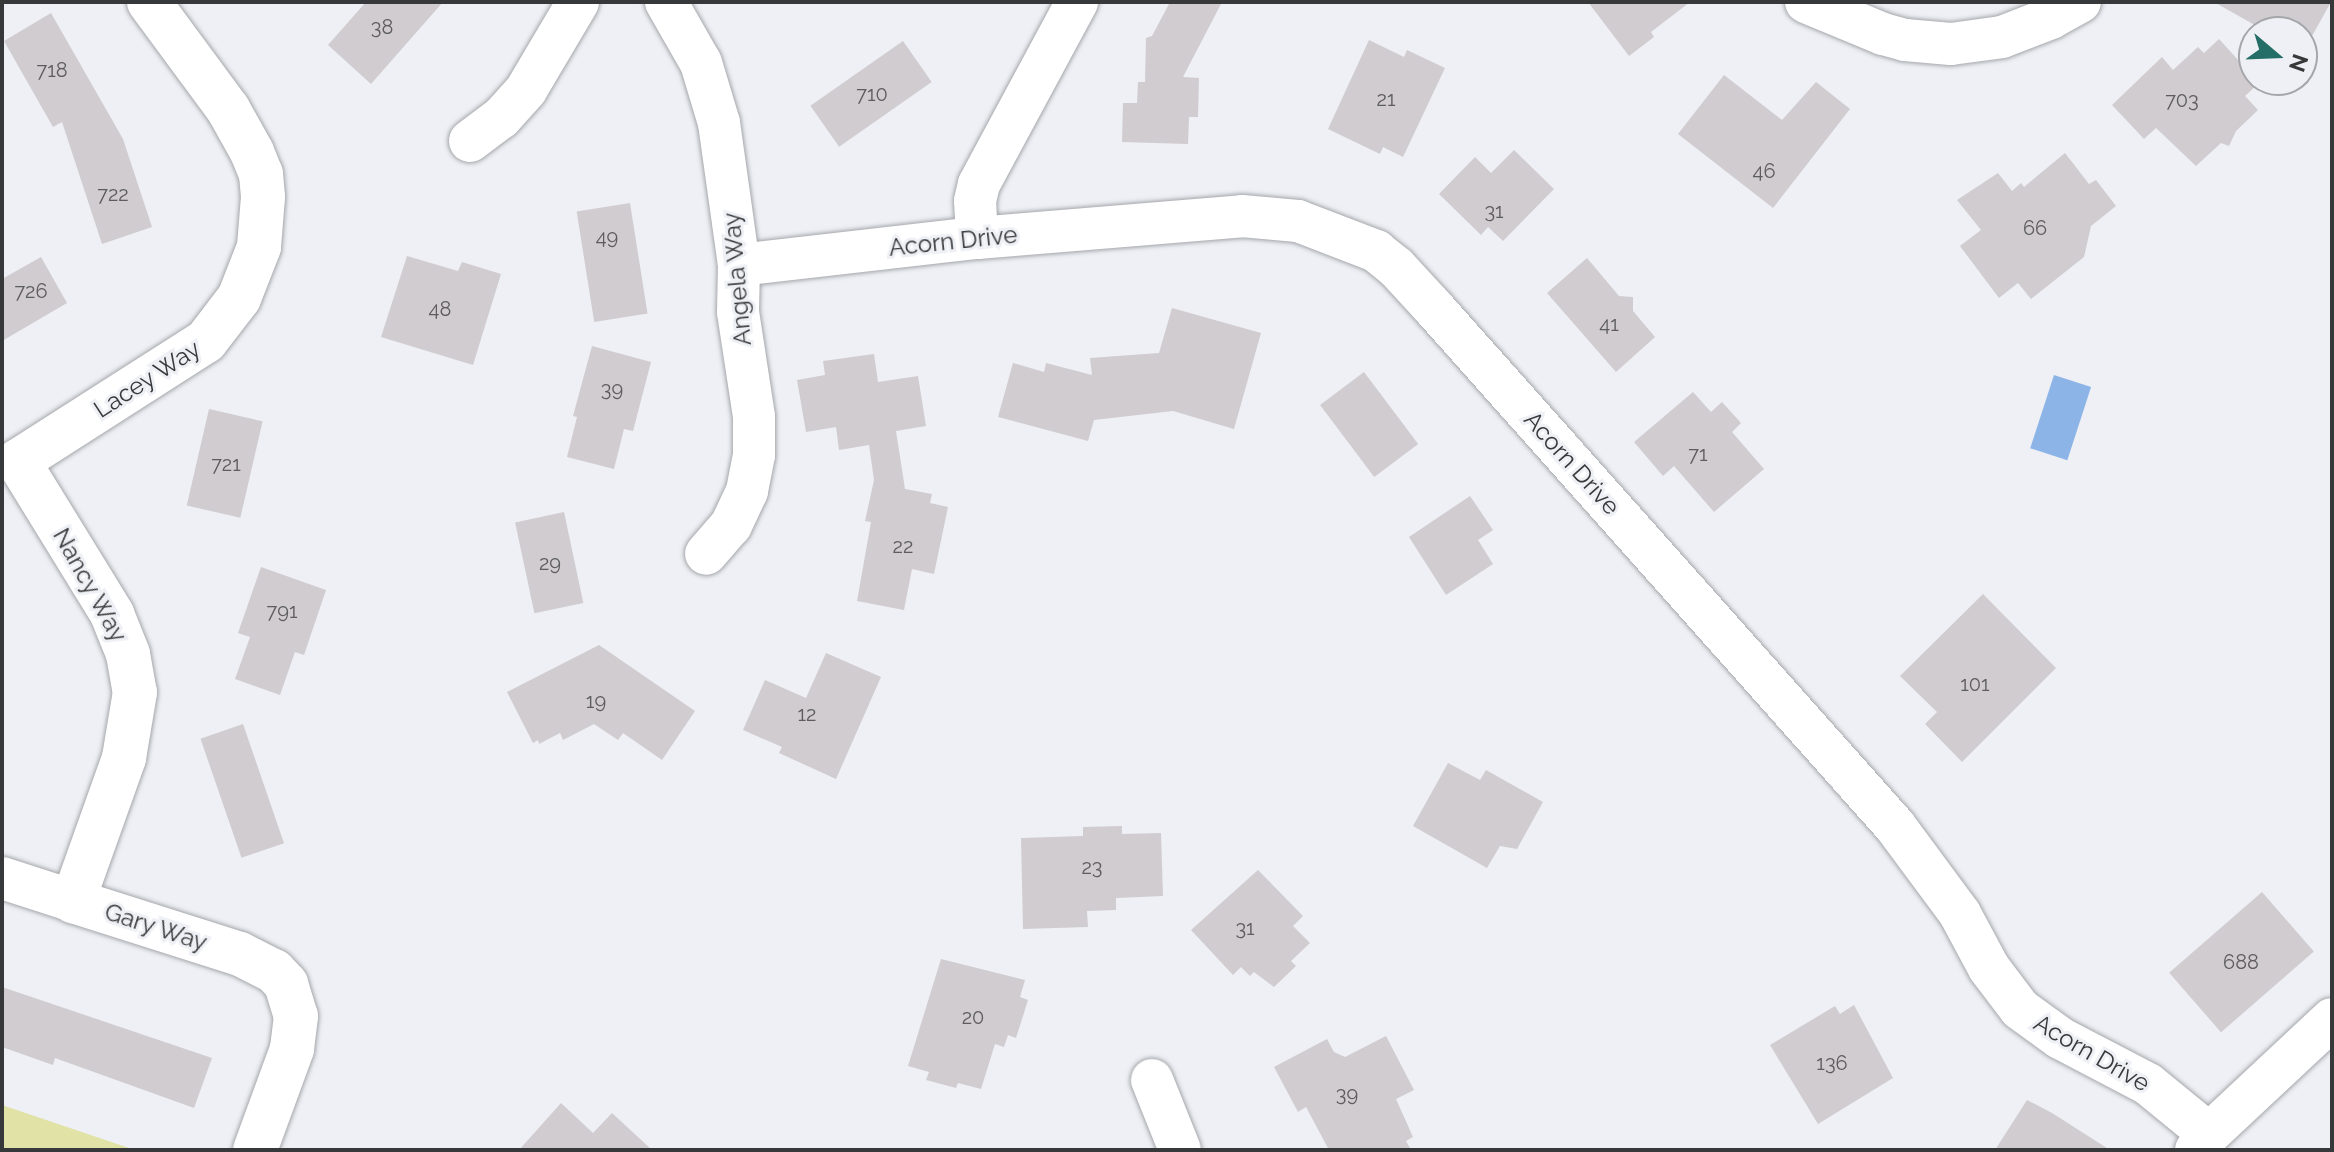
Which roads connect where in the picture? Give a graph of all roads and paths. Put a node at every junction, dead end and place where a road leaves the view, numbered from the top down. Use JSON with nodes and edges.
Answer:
{"nodes":[{"id":1,"x":149,"y":2,"type":"edge"},
{"id":2,"x":578,"y":2,"type":"edge"},
{"id":3,"x":666,"y":2,"type":"edge"},
{"id":4,"x":1077,"y":2,"type":"edge"},
{"id":5,"x":1806,"y":2,"type":"edge"},
{"id":6,"x":2080,"y":2,"type":"edge"},
{"id":7,"x":470,"y":141,"type":"dead end"},
{"id":8,"x":977,"y":238,"type":"junction"},
{"id":9,"x":739,"y":265,"type":"junction"},
{"id":10,"x":10,"y":466,"type":"edge"},
{"id":11,"x":706,"y":554,"type":"dead end"},
{"id":12,"x":2,"y":878,"type":"edge"},
{"id":13,"x":73,"y":901,"type":"junction"},
{"id":14,"x":2332,"y":1019,"type":"edge"},
{"id":15,"x":1152,"y":1080,"type":"dead end"},
{"id":16,"x":2202,"y":1142,"type":"edge"},
{"id":17,"x":255,"y":1150,"type":"edge"},
{"id":18,"x":1180,"y":1150,"type":"edge"}],
"edges":[{"from":1,"to":10,"type":"street","name":"Lacey Way"},
{"from":2,"to":7,"type":"street"},
{"from":3,"to":9,"type":"street","name":"Angela Way"},
{"from":4,"to":8,"type":"street"},
{"from":5,"to":6,"type":"street"},
{"from":8,"to":9,"type":"street","name":"Acorn Drive"},
{"from":8,"to":16,"type":"street","name":"Acorn Drive"},
{"from":9,"to":11,"type":"street","name":"Angela Way"},
{"from":10,"to":13,"type":"street","name":"Nancy Way"},
{"from":12,"to":13,"type":"street","name":"Gary Way"},
{"from":13,"to":17,"type":"street","name":"Gary Way"},
{"from":14,"to":16,"type":"street"},
{"from":15,"to":18,"type":"street"}]}
